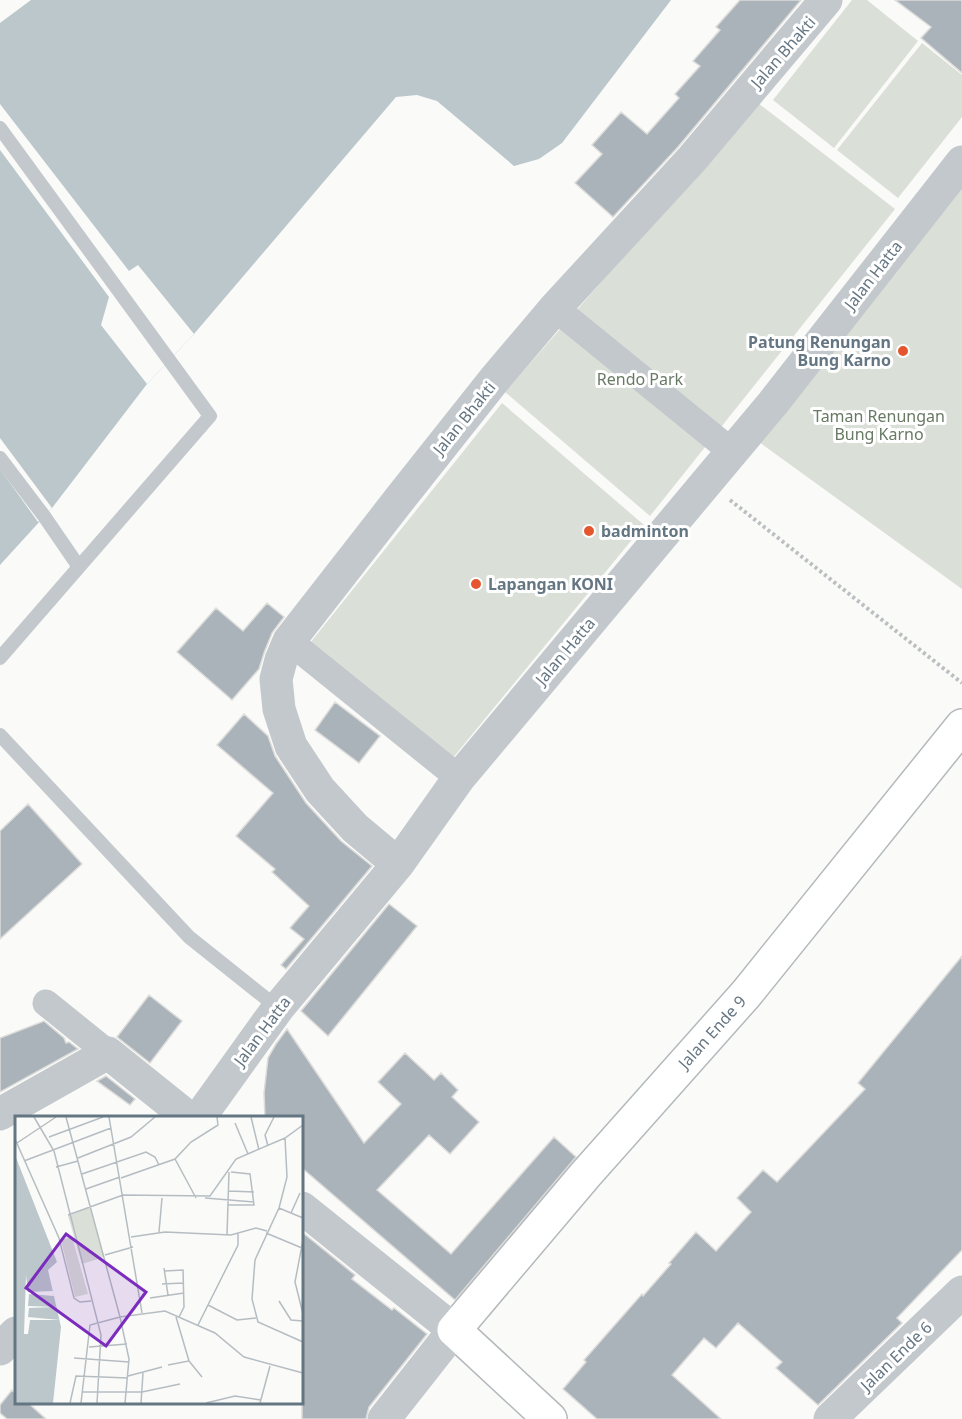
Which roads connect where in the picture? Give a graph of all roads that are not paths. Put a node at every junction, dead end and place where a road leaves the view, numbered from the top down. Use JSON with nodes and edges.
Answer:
{"nodes":[{"id":1,"x":826,"y":0,"type":"edge"},
{"id":2,"x":0,"y":128,"type":"edge"},
{"id":3,"x":962,"y":162,"type":"edge"},
{"id":4,"x":555,"y":308,"type":"junction"},
{"id":5,"x":731,"y":451,"type":"junction"},
{"id":6,"x":0,"y":458,"type":"edge"},
{"id":7,"x":79,"y":567,"type":"junction"},
{"id":8,"x":289,"y":641,"type":"junction"},
{"id":9,"x":0,"y":658,"type":"edge"},
{"id":10,"x":962,"y":726,"type":"edge"},
{"id":11,"x":0,"y":735,"type":"edge"},
{"id":12,"x":459,"y":778,"type":"junction"},
{"id":13,"x":398,"y":864,"type":"junction"},
{"id":14,"x":46,"y":1003,"type":"dead end"},
{"id":15,"x":278,"y":1008,"type":"junction"},
{"id":16,"x":108,"y":1053,"type":"junction"},
{"id":17,"x":0,"y":1114,"type":"edge"},
{"id":18,"x":187,"y":1116,"type":"edge"},
{"id":19,"x":200,"y":1116,"type":"edge"},
{"id":20,"x":303,"y":1209,"type":"edge"},
{"id":21,"x":962,"y":1292,"type":"edge"},
{"id":22,"x":454,"y":1330,"type":"junction"},
{"id":23,"x":15,"y":1334,"type":"edge"},
{"id":24,"x":0,"y":1349,"type":"edge"},
{"id":25,"x":384,"y":1419,"type":"edge"},
{"id":26,"x":550,"y":1419,"type":"edge"},
{"id":27,"x":830,"y":1419,"type":"edge"}],
"edges":[{"from":1,"to":4,"type":"street","name":"Jalan Bhakti"},
{"from":2,"to":7,"type":"lane"},
{"from":3,"to":5,"type":"street","name":"Jalan Hatta"},
{"from":4,"to":5,"type":"street"},
{"from":4,"to":8,"type":"street","name":"Jalan Bhakti"},
{"from":5,"to":12,"type":"street","name":"Jalan Hatta"},
{"from":6,"to":7,"type":"lane"},
{"from":7,"to":9,"type":"lane"},
{"from":8,"to":12,"type":"street"},
{"from":8,"to":13,"type":"street","name":"Jalan Bhakti"},
{"from":10,"to":22,"type":"highway","name":"Jalan Ende 9"},
{"from":11,"to":15,"type":"lane"},
{"from":12,"to":13,"type":"street","name":"Jalan Hatta"},
{"from":13,"to":15,"type":"street","name":"Jalan Hatta"},
{"from":14,"to":16,"type":"street"},
{"from":15,"to":19,"type":"street","name":"Jalan Hatta"},
{"from":16,"to":17,"type":"street"},
{"from":16,"to":18,"type":"street"},
{"from":20,"to":22,"type":"street"},
{"from":21,"to":27,"type":"street","name":"Jalan Ende 6"},
{"from":22,"to":25,"type":"street"},
{"from":22,"to":26,"type":"highway"},
{"from":23,"to":24,"type":"street"}]}
